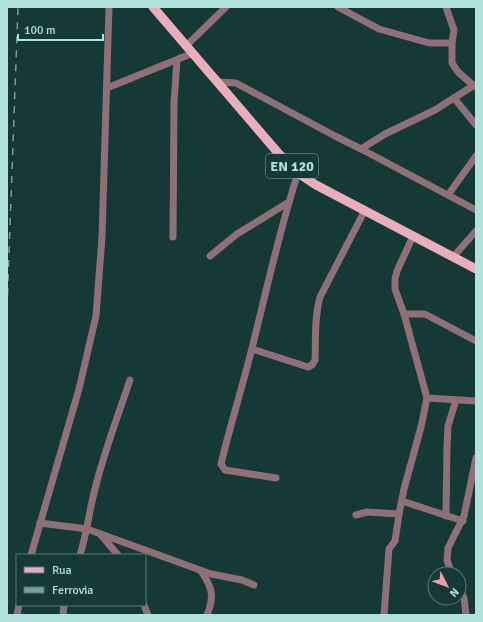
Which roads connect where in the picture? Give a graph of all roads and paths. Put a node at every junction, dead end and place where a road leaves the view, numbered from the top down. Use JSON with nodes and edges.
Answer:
{"nodes":[{"id":1,"x":110,"y":7,"type":"edge"},
{"id":2,"x":153,"y":7,"type":"edge"},
{"id":3,"x":338,"y":7,"type":"edge"},
{"id":4,"x":446,"y":7,"type":"edge"},
{"id":5,"x":221,"y":8,"type":"edge"},
{"id":6,"x":452,"y":43,"type":"junction"},
{"id":7,"x":189,"y":50,"type":"junction"},
{"id":8,"x":177,"y":60,"type":"junction"},
{"id":9,"x":217,"y":82,"type":"junction"},
{"id":10,"x":475,"y":85,"type":"edge"},
{"id":11,"x":107,"y":88,"type":"junction"},
{"id":12,"x":454,"y":98,"type":"junction"},
{"id":13,"x":476,"y":125,"type":"edge"},
{"id":14,"x":361,"y":149,"type":"junction"},
{"id":15,"x":476,"y":156,"type":"edge"},
{"id":16,"x":298,"y":173,"type":"junction"},
{"id":17,"x":448,"y":195,"type":"junction"},
{"id":18,"x":289,"y":202,"type":"junction"},
{"id":19,"x":365,"y":210,"type":"junction"},
{"id":20,"x":476,"y":210,"type":"edge"},
{"id":21,"x":476,"y":231,"type":"edge"},
{"id":22,"x":413,"y":236,"type":"junction"},
{"id":23,"x":173,"y":238,"type":"dead end"},
{"id":24,"x":210,"y":256,"type":"dead end"},
{"id":25,"x":453,"y":257,"type":"junction"},
{"id":26,"x":476,"y":268,"type":"edge"},
{"id":27,"x":404,"y":314,"type":"junction"},
{"id":28,"x":476,"y":341,"type":"edge"},
{"id":29,"x":252,"y":350,"type":"junction"},
{"id":30,"x":130,"y":380,"type":"dead end"},
{"id":31,"x":426,"y":398,"type":"junction"},
{"id":32,"x":456,"y":400,"type":"junction"},
{"id":33,"x":476,"y":401,"type":"edge"},
{"id":34,"x":476,"y":458,"type":"edge"},
{"id":35,"x":276,"y":478,"type":"dead end"},
{"id":36,"x":402,"y":501,"type":"junction"},
{"id":37,"x":399,"y":514,"type":"junction"},
{"id":38,"x":356,"y":515,"type":"dead end"},
{"id":39,"x":446,"y":516,"type":"junction"},
{"id":40,"x":462,"y":521,"type":"junction"},
{"id":41,"x":40,"y":522,"type":"junction"},
{"id":42,"x":87,"y":529,"type":"junction"},
{"id":43,"x":100,"y":534,"type":"junction"},
{"id":44,"x":31,"y":554,"type":"edge"},
{"id":45,"x":80,"y":554,"type":"edge"},
{"id":46,"x":117,"y":554,"type":"edge"},
{"id":47,"x":449,"y":566,"type":"edge"},
{"id":48,"x":201,"y":570,"type":"junction"},
{"id":49,"x":254,"y":585,"type":"dead end"},
{"id":50,"x":207,"y":615,"type":"edge"},
{"id":51,"x":384,"y":615,"type":"edge"}],
"edges":[{"from":1,"to":11,"type":"street"},
{"from":2,"to":7,"type":"main road","number":"EN 120"},
{"from":3,"to":6,"type":"street"},
{"from":4,"to":6,"type":"street"},
{"from":5,"to":7,"type":"street"},
{"from":6,"to":10,"type":"street"},
{"from":7,"to":8,"type":"street"},
{"from":7,"to":9,"type":"main road","number":"EN 120"},
{"from":8,"to":11,"type":"street"},
{"from":8,"to":23,"type":"street"},
{"from":9,"to":14,"type":"street"},
{"from":9,"to":16,"type":"main road","number":"EN 120"},
{"from":10,"to":12,"type":"street"},
{"from":11,"to":41,"type":"street"},
{"from":12,"to":13,"type":"street"},
{"from":12,"to":14,"type":"street"},
{"from":14,"to":17,"type":"street"},
{"from":15,"to":17,"type":"street"},
{"from":16,"to":18,"type":"street"},
{"from":16,"to":19,"type":"main road","number":"EN 120"},
{"from":17,"to":20,"type":"street"},
{"from":18,"to":24,"type":"street"},
{"from":18,"to":29,"type":"street"},
{"from":19,"to":22,"type":"main road","number":"EN 120"},
{"from":19,"to":29,"type":"street"},
{"from":21,"to":25,"type":"street"},
{"from":22,"to":25,"type":"main road","number":"EN 120"},
{"from":22,"to":27,"type":"street"},
{"from":25,"to":26,"type":"main road","number":"EN 120"},
{"from":27,"to":28,"type":"street"},
{"from":27,"to":31,"type":"street"},
{"from":29,"to":35,"type":"street"},
{"from":30,"to":42,"type":"street"},
{"from":31,"to":32,"type":"street"},
{"from":31,"to":36,"type":"street"},
{"from":32,"to":33,"type":"street"},
{"from":32,"to":39,"type":"street"},
{"from":34,"to":40,"type":"street"},
{"from":36,"to":37,"type":"street"},
{"from":36,"to":39,"type":"street"},
{"from":37,"to":38,"type":"street"},
{"from":37,"to":51,"type":"street"},
{"from":39,"to":40,"type":"street"},
{"from":40,"to":47,"type":"street"},
{"from":41,"to":42,"type":"street"},
{"from":41,"to":44,"type":"street"},
{"from":42,"to":43,"type":"street"},
{"from":42,"to":45,"type":"street"},
{"from":43,"to":46,"type":"street"},
{"from":43,"to":48,"type":"street"},
{"from":48,"to":49,"type":"street"},
{"from":48,"to":50,"type":"street"}]}
